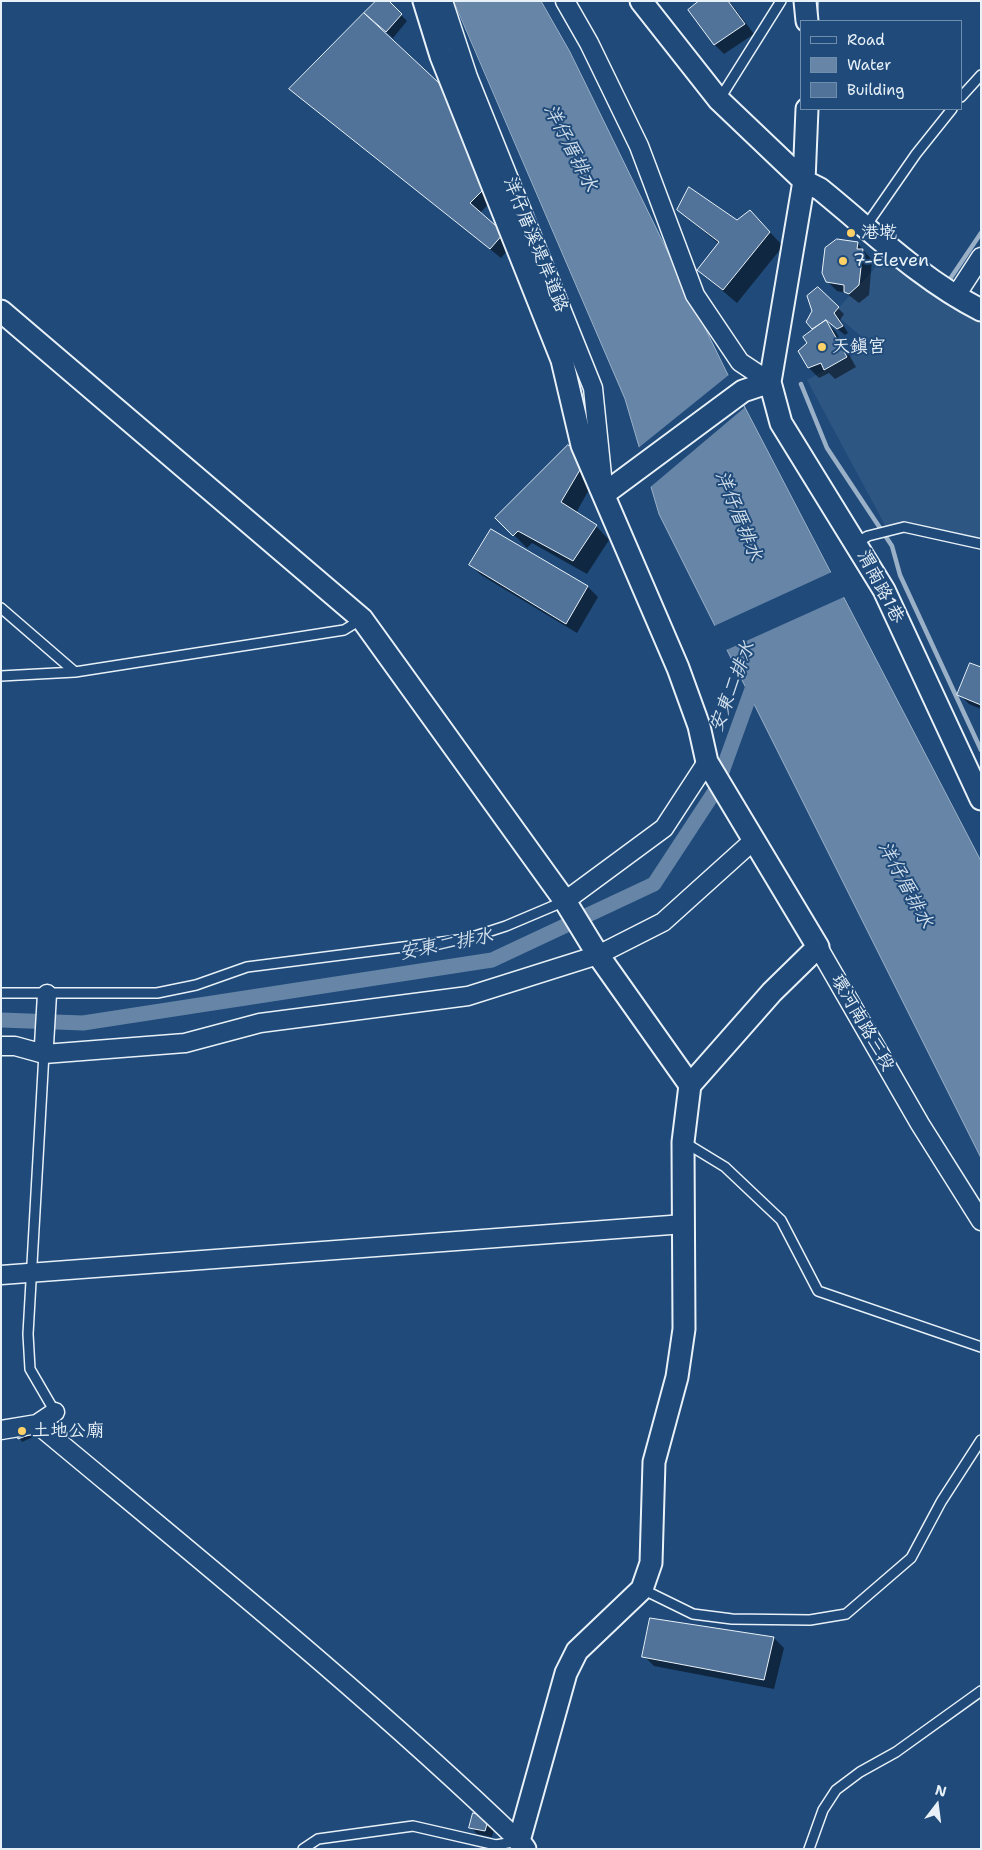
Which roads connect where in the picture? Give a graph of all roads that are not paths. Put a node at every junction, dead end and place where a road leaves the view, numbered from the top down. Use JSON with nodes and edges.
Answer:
{"nodes":[{"id":1,"x":424,"y":1,"type":"edge"},
{"id":2,"x":443,"y":1,"type":"edge"},
{"id":3,"x":565,"y":1,"type":"edge"},
{"id":4,"x":640,"y":1,"type":"edge"},
{"id":5,"x":781,"y":1,"type":"edge"},
{"id":6,"x":806,"y":1,"type":"edge"},
{"id":7,"x":807,"y":20,"type":"edge"},
{"id":8,"x":981,"y":75,"type":"edge"},
{"id":9,"x":962,"y":96,"type":"edge"},
{"id":10,"x":719,"y":100,"type":"junction"},
{"id":11,"x":807,"y":110,"type":"edge"},
{"id":12,"x":951,"y":110,"type":"edge"},
{"id":13,"x":812,"y":185,"type":"junction"},
{"id":14,"x":866,"y":226,"type":"junction"},
{"id":15,"x":981,"y":257,"type":"edge"},
{"id":16,"x":955,"y":297,"type":"junction"},
{"id":17,"x":981,"y":310,"type":"edge"},
{"id":18,"x":1,"y":311,"type":"edge"},
{"id":19,"x":770,"y":382,"type":"junction"},
{"id":20,"x":604,"y":494,"type":"junction"},
{"id":21,"x":856,"y":543,"type":"junction"},
{"id":22,"x":981,"y":544,"type":"edge"},
{"id":23,"x":1,"y":608,"type":"edge"},
{"id":24,"x":362,"y":619,"type":"junction"},
{"id":25,"x":75,"y":672,"type":"junction"},
{"id":26,"x":1,"y":676,"type":"edge"},
{"id":27,"x":707,"y":762,"type":"junction"},
{"id":28,"x":981,"y":799,"type":"edge"},
{"id":29,"x":750,"y":831,"type":"junction"},
{"id":30,"x":568,"y":906,"type":"junction"},
{"id":31,"x":818,"y":947,"type":"junction"},
{"id":32,"x":595,"y":950,"type":"junction"},
{"id":33,"x":1,"y":993,"type":"edge"},
{"id":34,"x":47,"y":994,"type":"junction"},
{"id":35,"x":1,"y":1046,"type":"edge"},
{"id":36,"x":44,"y":1049,"type":"junction"},
{"id":37,"x":690,"y":1085,"type":"junction"},
{"id":38,"x":684,"y":1142,"type":"junction"},
{"id":39,"x":981,"y":1221,"type":"edge"},
{"id":40,"x":684,"y":1224,"type":"junction"},
{"id":41,"x":30,"y":1272,"type":"junction"},
{"id":42,"x":1,"y":1274,"type":"edge"},
{"id":43,"x":981,"y":1347,"type":"edge"},
{"id":44,"x":46,"y":1418,"type":"junction"},
{"id":45,"x":1,"y":1430,"type":"edge"},
{"id":46,"x":981,"y":1440,"type":"edge"},
{"id":47,"x":642,"y":1589,"type":"junction"},
{"id":48,"x":981,"y":1691,"type":"edge"},
{"id":49,"x":522,"y":1845,"type":"edge"},
{"id":50,"x":303,"y":1849,"type":"edge"},
{"id":51,"x":809,"y":1849,"type":"edge"}],
"edges":[{"from":1,"to":20,"type":"street","name":"環河南路三段"},
{"from":2,"to":20,"type":"street","name":"洋仔厝溪堤岸道路"},
{"from":3,"to":19,"type":"street"},
{"from":4,"to":10,"type":"street"},
{"from":5,"to":10,"type":"lane"},
{"from":6,"to":7,"type":"street"},
{"from":8,"to":9,"type":"lane"},
{"from":10,"to":13,"type":"street"},
{"from":11,"to":13,"type":"street"},
{"from":12,"to":14,"type":"lane"},
{"from":13,"to":14,"type":"street"},
{"from":13,"to":19,"type":"street"},
{"from":14,"to":16,"type":"street"},
{"from":15,"to":16,"type":"street"},
{"from":16,"to":17,"type":"street"},
{"from":18,"to":24,"type":"street"},
{"from":19,"to":20,"type":"street"},
{"from":19,"to":21,"type":"street","name":"渭南路1巷"},
{"from":20,"to":27,"type":"street","name":"環河南路三段"},
{"from":21,"to":22,"type":"lane"},
{"from":21,"to":28,"type":"street","name":"渭南路1巷"},
{"from":23,"to":25,"type":"lane"},
{"from":24,"to":25,"type":"lane"},
{"from":24,"to":30,"type":"street"},
{"from":25,"to":26,"type":"lane"},
{"from":27,"to":29,"type":"street","name":"環河南路三段"},
{"from":27,"to":30,"type":"street"},
{"from":29,"to":31,"type":"street","name":"環河南路三段"},
{"from":29,"to":32,"type":"street"},
{"from":30,"to":32,"type":"street"},
{"from":30,"to":34,"type":"lane"},
{"from":31,"to":37,"type":"street"},
{"from":31,"to":39,"type":"street","name":"環河南路三段"},
{"from":32,"to":36,"type":"street"},
{"from":32,"to":37,"type":"street"},
{"from":33,"to":34,"type":"lane"},
{"from":34,"to":36,"type":"street"},
{"from":35,"to":36,"type":"street"},
{"from":36,"to":41,"type":"lane"},
{"from":37,"to":38,"type":"street"},
{"from":38,"to":40,"type":"street"},
{"from":38,"to":43,"type":"lane"},
{"from":40,"to":41,"type":"street"},
{"from":40,"to":47,"type":"street"},
{"from":41,"to":42,"type":"street"},
{"from":41,"to":44,"type":"lane"},
{"from":44,"to":45,"type":"street"},
{"from":44,"to":49,"type":"street"},
{"from":46,"to":47,"type":"lane"},
{"from":47,"to":49,"type":"street"},
{"from":48,"to":51,"type":"lane"},
{"from":49,"to":50,"type":"lane"}]}
